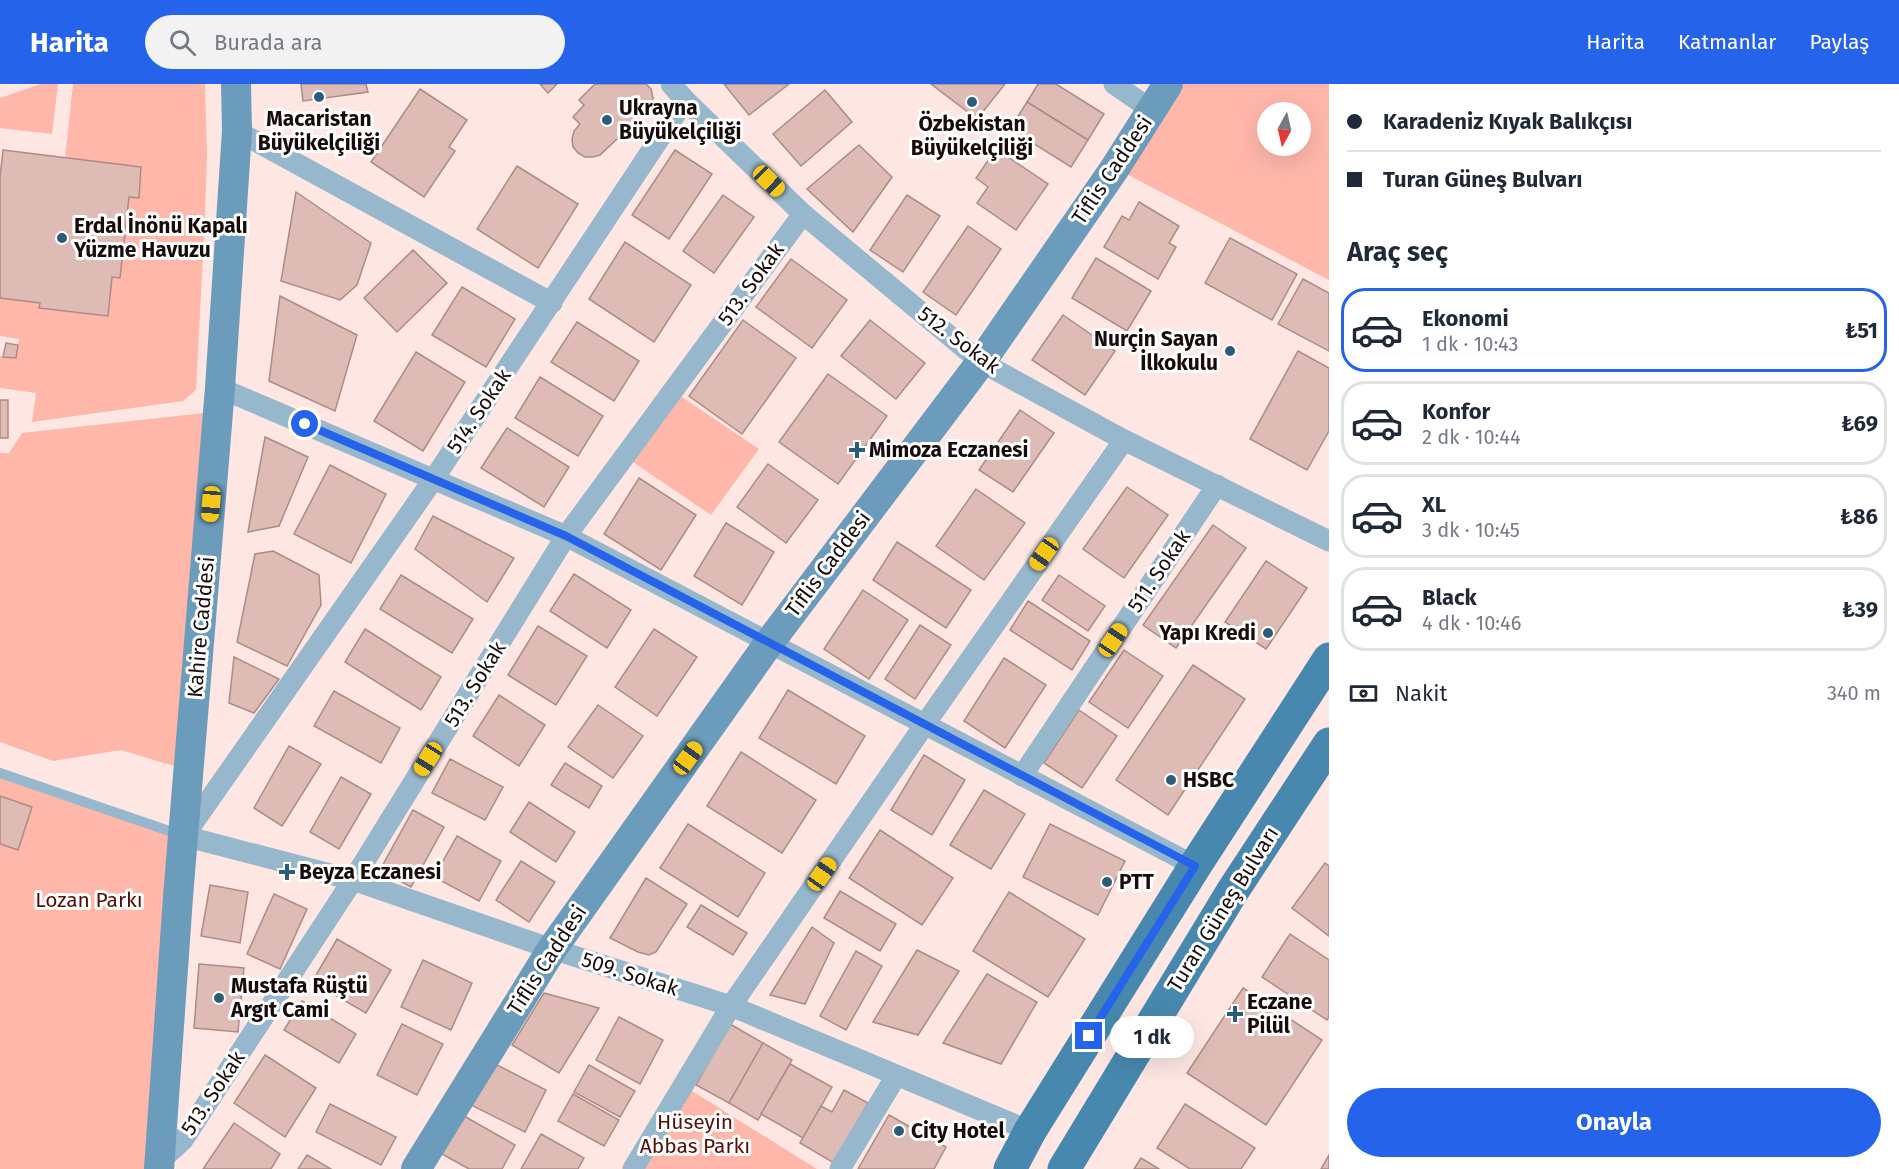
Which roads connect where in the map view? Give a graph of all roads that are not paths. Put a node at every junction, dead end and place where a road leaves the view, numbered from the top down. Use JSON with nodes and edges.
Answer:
{"nodes":[{"id":1,"x":236,"y":84,"type":"edge"},
{"id":2,"x":671,"y":84,"type":"edge"},
{"id":3,"x":1114,"y":84,"type":"edge"},
{"id":4,"x":1168,"y":84,"type":"edge"},
{"id":5,"x":685,"y":100,"type":"junction"},
{"id":6,"x":1152,"y":110,"type":"junction"},
{"id":7,"x":237,"y":131,"type":"junction"},
{"id":8,"x":803,"y":214,"type":"junction"},
{"id":9,"x":552,"y":303,"type":"junction"},
{"id":10,"x":981,"y":362,"type":"junction"},
{"id":11,"x":220,"y":388,"type":"junction"},
{"id":12,"x":1124,"y":440,"type":"junction"},
{"id":13,"x":433,"y":480,"type":"junction"},
{"id":14,"x":1217,"y":485,"type":"junction"},
{"id":15,"x":566,"y":536,"type":"junction"},
{"id":16,"x":1329,"y":541,"type":"edge"},
{"id":17,"x":769,"y":643,"type":"junction"},
{"id":18,"x":1329,"y":659,"type":"edge"},
{"id":19,"x":925,"y":724,"type":"junction"},
{"id":20,"x":1329,"y":744,"type":"edge"},
{"id":21,"x":0,"y":773,"type":"edge"},
{"id":22,"x":1022,"y":776,"type":"junction"},
{"id":23,"x":184,"y":836,"type":"junction"},
{"id":24,"x":1195,"y":866,"type":"junction"},
{"id":25,"x":353,"y":880,"type":"junction"},
{"id":26,"x":552,"y":949,"type":"junction"},
{"id":27,"x":731,"y":1006,"type":"junction"},
{"id":28,"x":896,"y":1076,"type":"junction"},
{"id":29,"x":1030,"y":1131,"type":"junction"},
{"id":30,"x":159,"y":1165,"type":"edge"},
{"id":31,"x":416,"y":1169,"type":"edge"},
{"id":32,"x":633,"y":1169,"type":"edge"},
{"id":33,"x":840,"y":1169,"type":"edge"},
{"id":34,"x":1010,"y":1169,"type":"edge"},
{"id":35,"x":1064,"y":1169,"type":"edge"}],
"edges":[{"from":1,"to":7,"type":"street","name":"Kahire Caddesi"},
{"from":2,"to":5,"type":"street","name":"512. Sokak"},
{"from":3,"to":6,"type":"street"},
{"from":4,"to":6,"type":"street","name":"Tiflis Caddesi"},
{"from":5,"to":8,"type":"street","name":"512. Sokak"},
{"from":5,"to":9,"type":"street","name":"514. Sokak"},
{"from":6,"to":10,"type":"street","name":"Tiflis Caddesi"},
{"from":7,"to":9,"type":"street"},
{"from":7,"to":11,"type":"street","name":"Kahire Caddesi"},
{"from":8,"to":10,"type":"street","name":"512. Sokak"},
{"from":8,"to":15,"type":"street","name":"513. Sokak"},
{"from":9,"to":13,"type":"street","name":"514. Sokak"},
{"from":10,"to":12,"type":"street","name":"512. Sokak"},
{"from":10,"to":17,"type":"street","name":"Tiflis Caddesi"},
{"from":11,"to":13,"type":"street"},
{"from":11,"to":23,"type":"street","name":"Kahire Caddesi"},
{"from":12,"to":14,"type":"street","name":"512. Sokak"},
{"from":12,"to":19,"type":"street"},
{"from":13,"to":15,"type":"street"},
{"from":13,"to":23,"type":"street","name":"514. Sokak"},
{"from":14,"to":16,"type":"street","name":"512. Sokak"},
{"from":14,"to":22,"type":"street","name":"511. Sokak"},
{"from":15,"to":17,"type":"street"},
{"from":15,"to":25,"type":"street","name":"513. Sokak"},
{"from":17,"to":19,"type":"street"},
{"from":17,"to":26,"type":"street","name":"Tiflis Caddesi"},
{"from":18,"to":24,"type":"main road"},
{"from":19,"to":22,"type":"street"},
{"from":19,"to":27,"type":"street"},
{"from":20,"to":35,"type":"main road","name":"Turan Güneş Bulvarı"},
{"from":21,"to":23,"type":"lane"},
{"from":22,"to":24,"type":"street"},
{"from":23,"to":25,"type":"street","name":"509. Sokak"},
{"from":23,"to":30,"type":"street","name":"Kahire Caddesi"},
{"from":24,"to":29,"type":"main road"},
{"from":25,"to":26,"type":"street","name":"509. Sokak"},
{"from":25,"to":30,"type":"street","name":"513. Sokak"},
{"from":26,"to":27,"type":"street","name":"509. Sokak"},
{"from":26,"to":31,"type":"street","name":"Tiflis Caddesi"},
{"from":27,"to":28,"type":"street","name":"509. Sokak"},
{"from":27,"to":32,"type":"street"},
{"from":28,"to":29,"type":"street","name":"509. Sokak"},
{"from":28,"to":33,"type":"street"},
{"from":29,"to":34,"type":"main road"}]}
